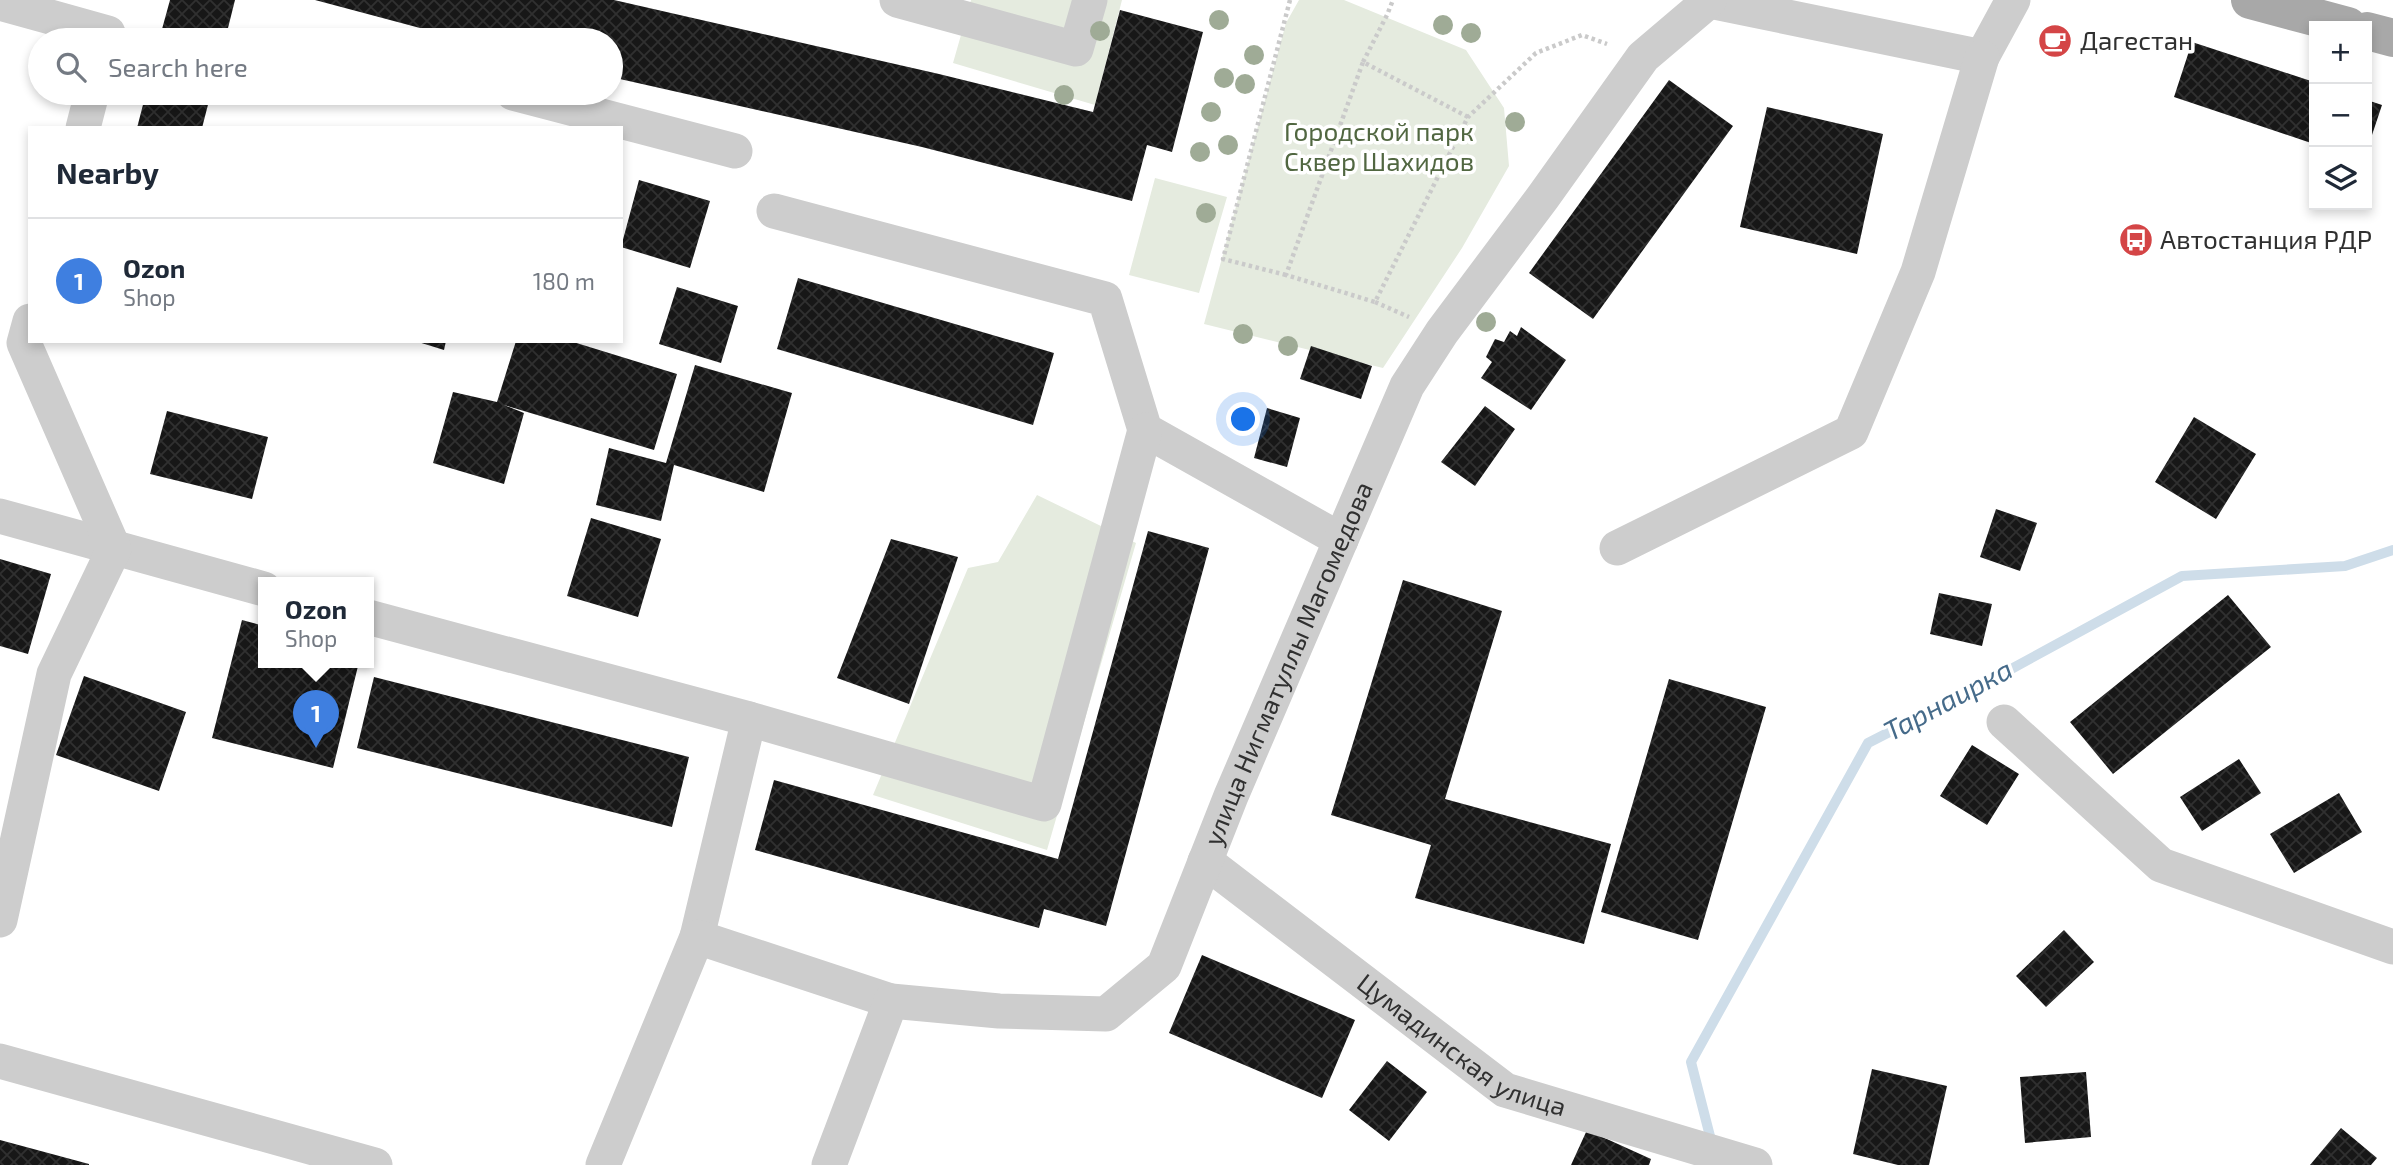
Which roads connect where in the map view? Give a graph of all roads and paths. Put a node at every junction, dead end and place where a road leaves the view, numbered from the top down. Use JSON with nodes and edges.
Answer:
{"nodes":[{"id":1,"x":897,"y":0,"type":"edge"},
{"id":2,"x":1090,"y":0,"type":"edge"},
{"id":3,"x":1290,"y":0,"type":"edge"},
{"id":4,"x":1392,"y":0,"type":"edge"},
{"id":5,"x":2250,"y":0,"type":"edge"},
{"id":6,"x":1707,"y":1,"type":"edge"},
{"id":7,"x":2012,"y":1,"type":"edge"},
{"id":8,"x":0,"y":4,"type":"edge"},
{"id":9,"x":2329,"y":21,"type":"edge"},
{"id":10,"x":89,"y":28,"type":"edge"},
{"id":11,"x":2372,"y":32,"type":"edge"},
{"id":12,"x":1582,"y":35,"type":"dead end"},
{"id":13,"x":2393,"y":38,"type":"edge"},
{"id":14,"x":1982,"y":57,"type":"junction"},
{"id":15,"x":1363,"y":62,"type":"junction"},
{"id":16,"x":89,"y":105,"type":"edge"},
{"id":17,"x":594,"y":105,"type":"edge"},
{"id":18,"x":1468,"y":117,"type":"junction"},
{"id":19,"x":84,"y":126,"type":"edge"},
{"id":20,"x":735,"y":151,"type":"dead end"},
{"id":21,"x":774,"y":211,"type":"dead end"},
{"id":22,"x":1286,"y":275,"type":"junction"},
{"id":23,"x":28,"y":328,"type":"edge"},
{"id":24,"x":1145,"y":430,"type":"junction"},
{"id":25,"x":0,"y":516,"type":"edge"},
{"id":26,"x":1341,"y":540,"type":"junction"},
{"id":27,"x":1616,"y":548,"type":"dead end"},
{"id":28,"x":114,"y":549,"type":"junction"},
{"id":29,"x":258,"y":587,"type":"edge"},
{"id":30,"x":374,"y":618,"type":"edge"},
{"id":31,"x":749,"y":719,"type":"junction"},
{"id":32,"x":2004,"y":722,"type":"dead end"},
{"id":33,"x":1205,"y":861,"type":"junction"},
{"id":34,"x":0,"y":920,"type":"edge"},
{"id":35,"x":697,"y":937,"type":"junction"},
{"id":36,"x":2393,"y":947,"type":"edge"},
{"id":37,"x":891,"y":1002,"type":"junction"},
{"id":38,"x":0,"y":1061,"type":"edge"},
{"id":39,"x":1686,"y":1155,"type":"edge"},
{"id":40,"x":609,"y":1163,"type":"edge"},
{"id":41,"x":375,"y":1165,"type":"edge"},
{"id":42,"x":829,"y":1165,"type":"edge"},
{"id":43,"x":1755,"y":1165,"type":"edge"}],
"edges":[{"from":1,"to":2,"type":"street"},
{"from":3,"to":22,"type":"path"},
{"from":4,"to":15,"type":"path"},
{"from":5,"to":9,"type":"main road"},
{"from":6,"to":14,"type":"street"},
{"from":6,"to":26,"type":"street","name":"улица Нигматуллы Магомедова"},
{"from":7,"to":14,"type":"street"},
{"from":8,"to":10,"type":"street"},
{"from":11,"to":13,"type":"main road"},
{"from":12,"to":18,"type":"path"},
{"from":14,"to":27,"type":"street"},
{"from":15,"to":18,"type":"path"},
{"from":15,"to":22,"type":"path"},
{"from":16,"to":19,"type":"street"},
{"from":17,"to":20,"type":"street"},
{"from":18,"to":22,"type":"path"},
{"from":21,"to":24,"type":"street"},
{"from":23,"to":28,"type":"street"},
{"from":24,"to":26,"type":"street"},
{"from":24,"to":31,"type":"street"},
{"from":25,"to":28,"type":"street"},
{"from":26,"to":33,"type":"street","name":"улица Нигматуллы Магомедова"},
{"from":28,"to":29,"type":"street"},
{"from":28,"to":34,"type":"street"},
{"from":30,"to":31,"type":"street"},
{"from":31,"to":35,"type":"street"},
{"from":32,"to":36,"type":"street"},
{"from":33,"to":37,"type":"street","name":"улица Нигматуллы Магомедова"},
{"from":33,"to":39,"type":"street","name":"Цумадинская улица"},
{"from":35,"to":37,"type":"street","name":"улица Нигматуллы Магомедова"},
{"from":35,"to":40,"type":"street"},
{"from":37,"to":42,"type":"street"},
{"from":38,"to":41,"type":"street"},
{"from":39,"to":43,"type":"street","name":"Цумадинская улица"}]}
